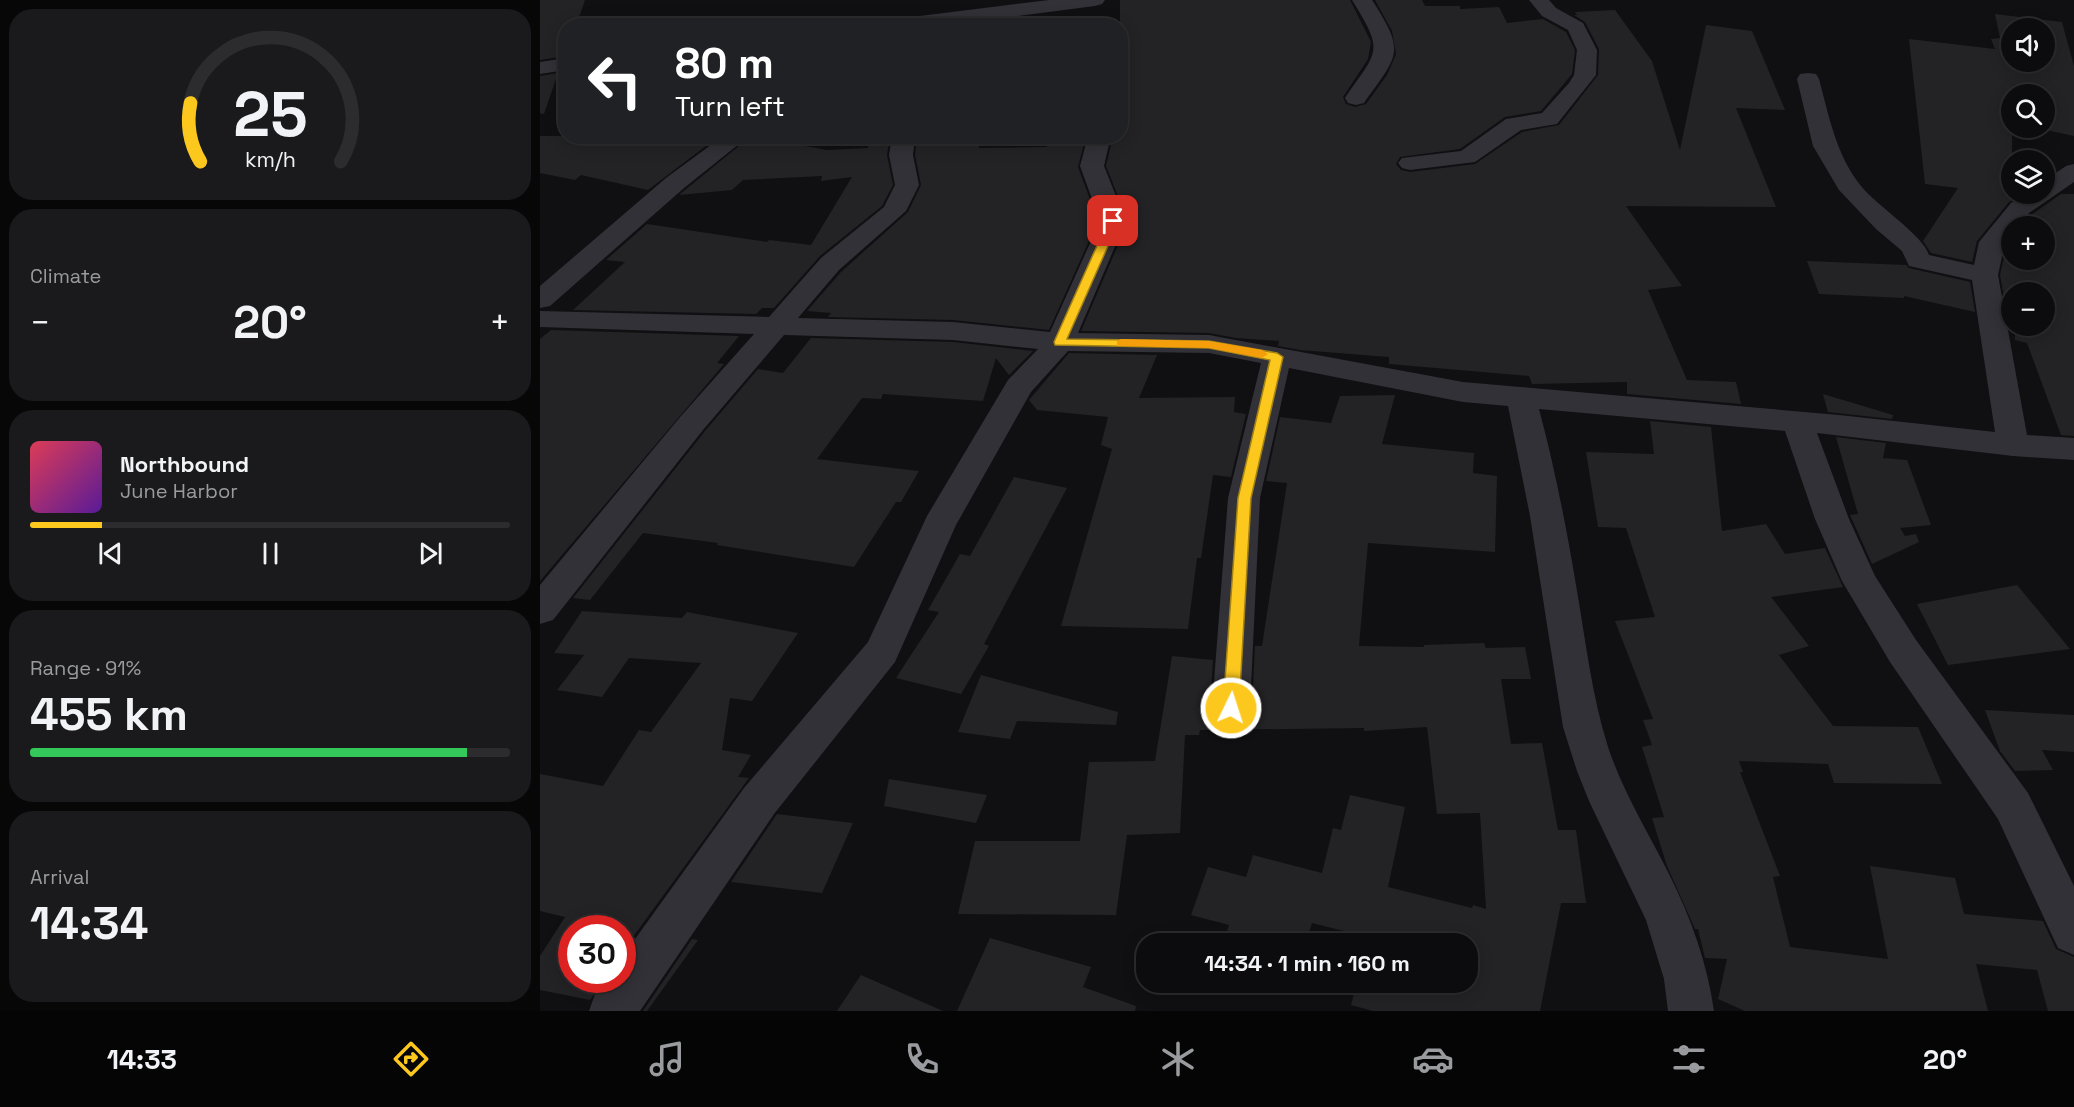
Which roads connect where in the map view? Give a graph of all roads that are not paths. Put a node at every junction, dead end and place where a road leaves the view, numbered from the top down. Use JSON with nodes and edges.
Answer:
{"nodes":[{"id":1,"x":1095,"y":0,"type":"edge"},
{"id":2,"x":1362,"y":0,"type":"edge"},
{"id":3,"x":1539,"y":0,"type":"edge"},
{"id":4,"x":952,"y":18,"type":"edge"},
{"id":5,"x":558,"y":65,"type":"edge"},
{"id":6,"x":540,"y":68,"type":"edge"},
{"id":7,"x":1808,"y":79,"type":"dead end"},
{"id":8,"x":1356,"y":98,"type":"dead end"},
{"id":9,"x":727,"y":144,"type":"edge"},
{"id":10,"x":903,"y":144,"type":"edge"},
{"id":11,"x":1098,"y":144,"type":"edge"},
{"id":12,"x":1410,"y":163,"type":"dead end"},
{"id":13,"x":2074,"y":171,"type":"edge"},
{"id":14,"x":2055,"y":184,"type":"edge"},
{"id":15,"x":2025,"y":204,"type":"edge"},
{"id":16,"x":1985,"y":275,"type":"junction"},
{"id":17,"x":540,"y":300,"type":"edge"},
{"id":18,"x":540,"y":319,"type":"edge"},
{"id":19,"x":777,"y":326,"type":"junction"},
{"id":20,"x":1060,"y":342,"type":"junction"},
{"id":21,"x":1277,"y":357,"type":"junction"},
{"id":22,"x":1521,"y":396,"type":"junction"},
{"id":23,"x":1797,"y":421,"type":"junction"},
{"id":24,"x":2013,"y":445,"type":"junction"},
{"id":25,"x":2074,"y":449,"type":"edge"},
{"id":26,"x":540,"y":610,"type":"edge"},
{"id":27,"x":1231,"y":708,"type":"dead end"},
{"id":28,"x":2074,"y":933,"type":"edge"},
{"id":29,"x":612,"y":1011,"type":"edge"},
{"id":30,"x":1691,"y":1011,"type":"edge"}],
"edges":[{"from":1,"to":4,"type":"street"},
{"from":2,"to":8,"type":"street"},
{"from":3,"to":12,"type":"street"},
{"from":5,"to":6,"type":"street"},
{"from":7,"to":16,"type":"street"},
{"from":9,"to":17,"type":"street"},
{"from":10,"to":19,"type":"street"},
{"from":11,"to":20,"type":"street"},
{"from":13,"to":14,"type":"street"},
{"from":15,"to":16,"type":"street"},
{"from":16,"to":24,"type":"street"},
{"from":18,"to":19,"type":"street"},
{"from":19,"to":20,"type":"street"},
{"from":19,"to":26,"type":"street"},
{"from":20,"to":21,"type":"street"},
{"from":20,"to":29,"type":"street"},
{"from":21,"to":22,"type":"street"},
{"from":21,"to":27,"type":"street"},
{"from":22,"to":23,"type":"street"},
{"from":22,"to":30,"type":"street"},
{"from":23,"to":24,"type":"street"},
{"from":23,"to":28,"type":"street"},
{"from":24,"to":25,"type":"street"}]}
